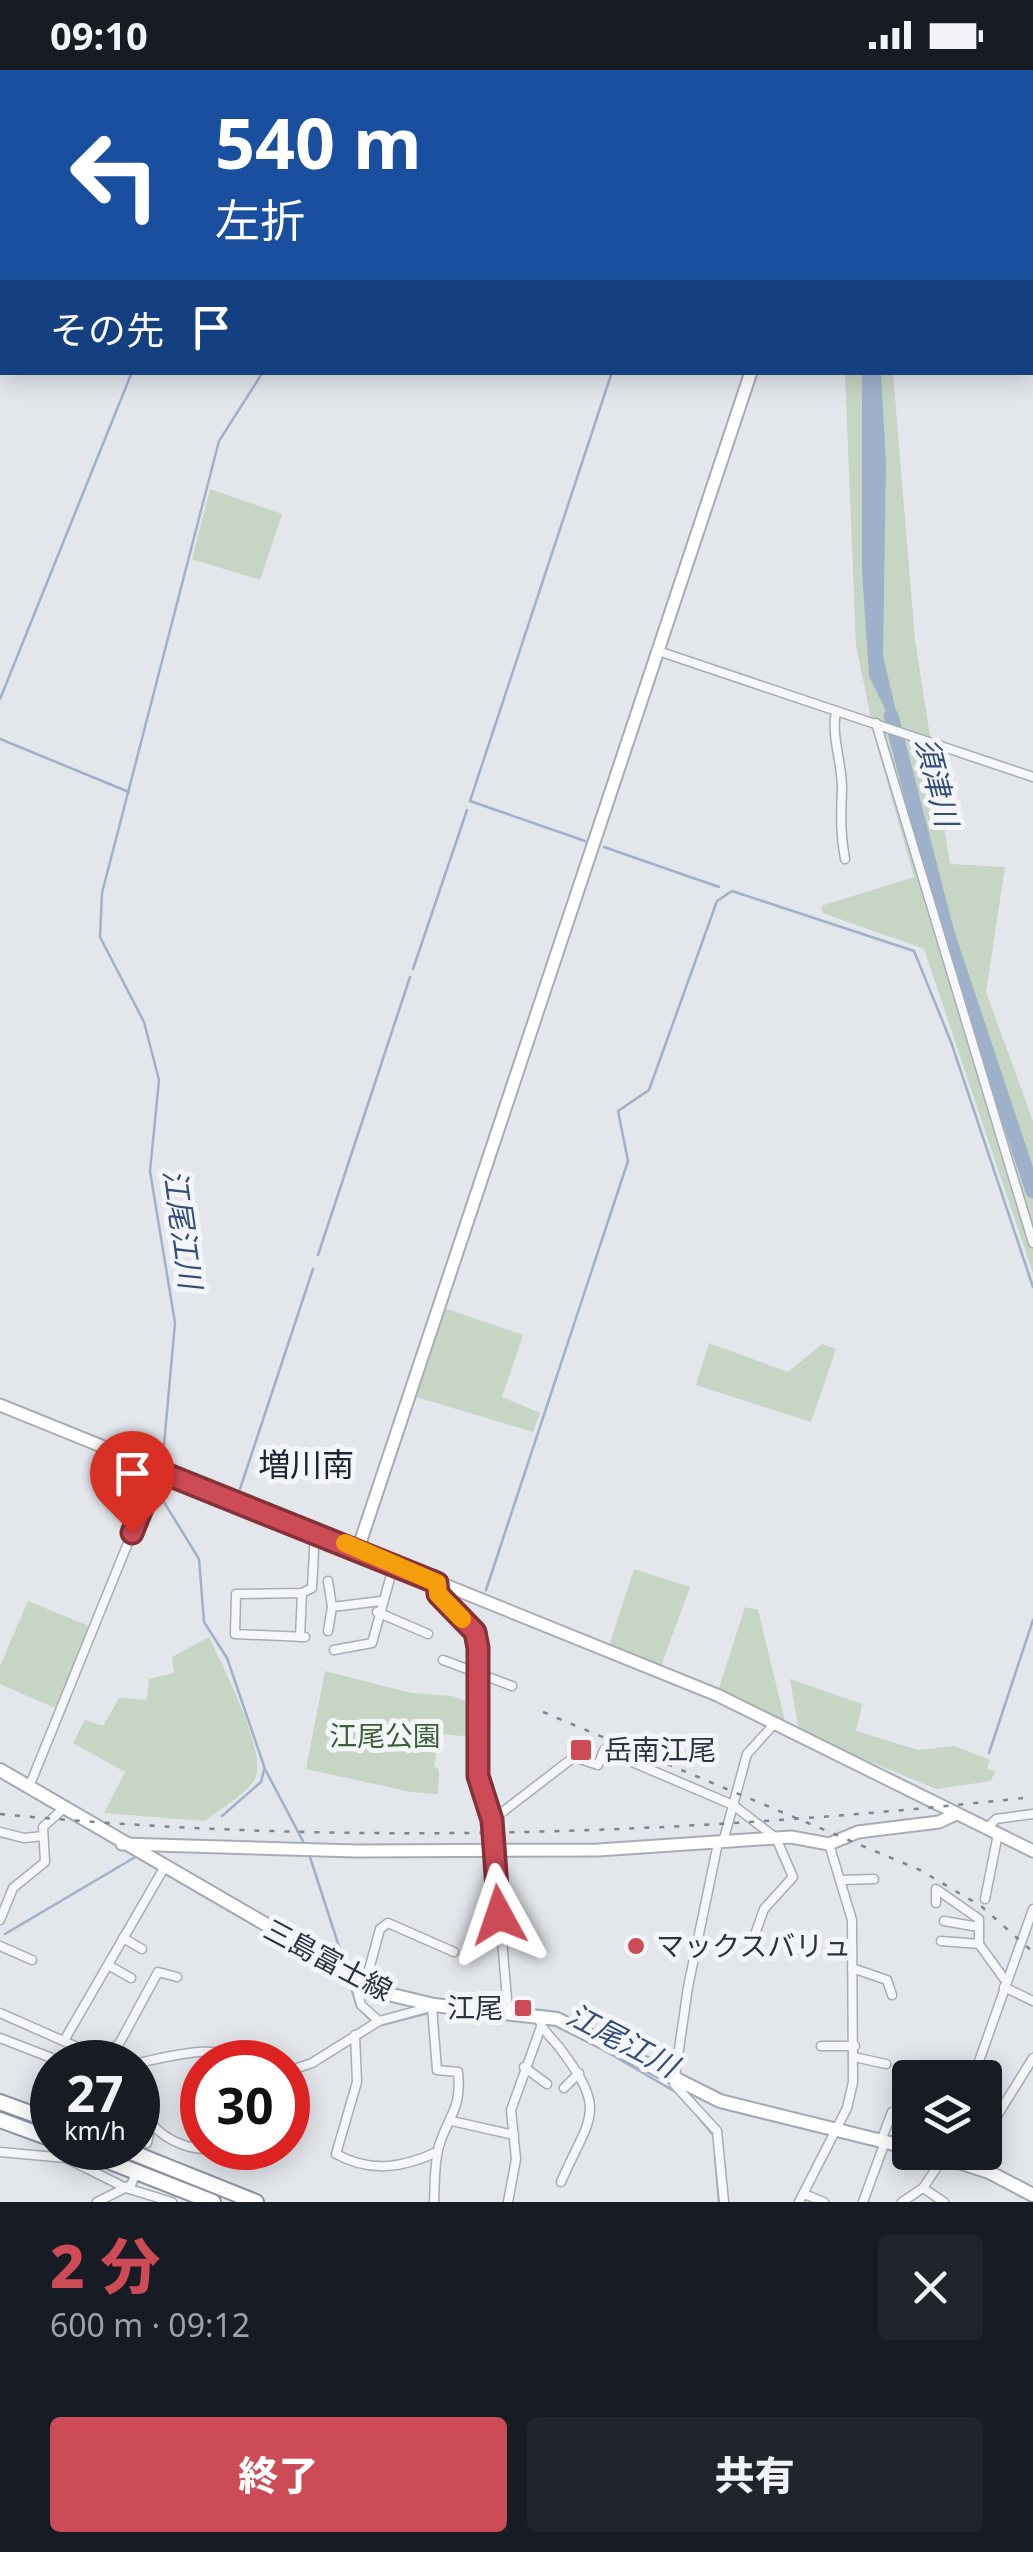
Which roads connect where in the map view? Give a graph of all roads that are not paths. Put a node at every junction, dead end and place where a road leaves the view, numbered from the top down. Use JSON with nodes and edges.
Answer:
{"nodes":[{"id":1,"x":750,"y":375,"type":"edge"},
{"id":2,"x":658,"y":651,"type":"junction"},
{"id":3,"x":836,"y":711,"type":"junction"},
{"id":4,"x":876,"y":723,"type":"junction"},
{"id":5,"x":1033,"y":777,"type":"edge"},
{"id":6,"x":844,"y":859,"type":"dead end"},
{"id":7,"x":1033,"y":1243,"type":"edge"},
{"id":8,"x":0,"y":1405,"type":"edge"},
{"id":9,"x":149,"y":1467,"type":"junction"},
{"id":10,"x":315,"y":1532,"type":"junction"},
{"id":11,"x":358,"y":1549,"type":"junction"},
{"id":12,"x":394,"y":1564,"type":"junction"},
{"id":13,"x":328,"y":1581,"type":"dead end"},
{"id":14,"x":437,"y":1583,"type":"junction"},
{"id":15,"x":302,"y":1593,"type":"junction"},
{"id":16,"x":381,"y":1601,"type":"junction"},
{"id":17,"x":332,"y":1607,"type":"junction"},
{"id":18,"x":377,"y":1612,"type":"junction"},
{"id":19,"x":328,"y":1631,"type":"dead end"},
{"id":20,"x":428,"y":1634,"type":"dead end"},
{"id":21,"x":334,"y":1650,"type":"dead end"},
{"id":22,"x":443,"y":1660,"type":"dead end"},
{"id":23,"x":480,"y":1675,"type":"junction"},
{"id":24,"x":512,"y":1686,"type":"dead end"},
{"id":25,"x":775,"y":1723,"type":"junction"},
{"id":26,"x":0,"y":1770,"type":"edge"},
{"id":27,"x":28,"y":1787,"type":"junction"},
{"id":28,"x":733,"y":1805,"type":"junction"},
{"id":29,"x":63,"y":1809,"type":"junction"},
{"id":30,"x":956,"y":1814,"type":"junction"},
{"id":31,"x":1033,"y":1814,"type":"edge"},
{"id":32,"x":492,"y":1820,"type":"junction"},
{"id":33,"x":992,"y":1831,"type":"junction"},
{"id":34,"x":0,"y":1832,"type":"edge"},
{"id":35,"x":43,"y":1836,"type":"junction"},
{"id":36,"x":776,"y":1838,"type":"junction"},
{"id":37,"x":721,"y":1842,"type":"junction"},
{"id":38,"x":829,"y":1844,"type":"junction"},
{"id":39,"x":133,"y":1850,"type":"junction"},
{"id":40,"x":493,"y":1851,"type":"junction"},
{"id":41,"x":1033,"y":1851,"type":"edge"},
{"id":42,"x":164,"y":1868,"type":"junction"},
{"id":43,"x":874,"y":1879,"type":"dead end"},
{"id":44,"x":842,"y":1880,"type":"junction"},
{"id":45,"x":985,"y":1899,"type":"dead end"},
{"id":46,"x":936,"y":1902,"type":"dead end"},
{"id":47,"x":1033,"y":1909,"type":"edge"},
{"id":48,"x":0,"y":1920,"type":"edge"},
{"id":49,"x":944,"y":1922,"type":"dead end"},
{"id":50,"x":979,"y":1928,"type":"junction"},
{"id":51,"x":754,"y":1937,"type":"dead end"},
{"id":52,"x":123,"y":1938,"type":"junction"},
{"id":53,"x":941,"y":1941,"type":"dead end"},
{"id":54,"x":979,"y":1944,"type":"junction"},
{"id":55,"x":0,"y":1946,"type":"edge"},
{"id":56,"x":142,"y":1950,"type":"dead end"},
{"id":57,"x":454,"y":1952,"type":"dead end"},
{"id":58,"x":32,"y":1960,"type":"dead end"},
{"id":59,"x":108,"y":1965,"type":"junction"},
{"id":60,"x":852,"y":1968,"type":"junction"},
{"id":61,"x":177,"y":1977,"type":"dead end"},
{"id":62,"x":131,"y":1978,"type":"dead end"},
{"id":63,"x":360,"y":1981,"type":"junction"},
{"id":64,"x":1005,"y":1984,"type":"junction"},
{"id":65,"x":892,"y":1995,"type":"dead end"},
{"id":66,"x":1033,"y":2001,"type":"edge"},
{"id":67,"x":433,"y":2006,"type":"junction"},
{"id":68,"x":508,"y":2011,"type":"junction"},
{"id":69,"x":0,"y":2013,"type":"edge"},
{"id":70,"x":379,"y":2020,"type":"junction"},
{"id":71,"x":540,"y":2021,"type":"junction"},
{"id":72,"x":355,"y":2036,"type":"junction"},
{"id":73,"x":0,"y":2038,"type":"edge"},
{"id":74,"x":65,"y":2039,"type":"joint"},
{"id":75,"x":121,"y":2040,"type":"edge"},
{"id":76,"x":821,"y":2046,"type":"dead end"},
{"id":77,"x":855,"y":2046,"type":"junction"},
{"id":78,"x":30,"y":2050,"type":"edge"},
{"id":79,"x":854,"y":2057,"type":"junction"},
{"id":80,"x":1033,"y":2058,"type":"edge"},
{"id":81,"x":980,"y":2060,"type":"edge"},
{"id":82,"x":310,"y":2064,"type":"edge"},
{"id":83,"x":886,"y":2064,"type":"dead end"},
{"id":84,"x":524,"y":2067,"type":"junction"},
{"id":85,"x":579,"y":2073,"type":"junction"},
{"id":86,"x":675,"y":2080,"type":"junction"},
{"id":87,"x":547,"y":2084,"type":"dead end"},
{"id":88,"x":564,"y":2088,"type":"dead end"},
{"id":89,"x":0,"y":2102,"type":"edge"},
{"id":90,"x":1002,"y":2108,"type":"edge"},
{"id":91,"x":892,"y":2112,"type":"edge"},
{"id":92,"x":30,"y":2113,"type":"edge"},
{"id":93,"x":452,"y":2121,"type":"junction"},
{"id":94,"x":6,"y":2122,"type":"edge"},
{"id":95,"x":30,"y":2131,"type":"edge"},
{"id":96,"x":836,"y":2131,"type":"junction"},
{"id":97,"x":514,"y":2136,"type":"junction"},
{"id":98,"x":883,"y":2142,"type":"junction"},
{"id":99,"x":892,"y":2144,"type":"edge"},
{"id":100,"x":0,"y":2152,"type":"edge"},
{"id":101,"x":437,"y":2152,"type":"junction"},
{"id":102,"x":160,"y":2164,"type":"edge"},
{"id":103,"x":131,"y":2170,"type":"edge"},
{"id":104,"x":936,"y":2170,"type":"edge"},
{"id":105,"x":985,"y":2170,"type":"edge"},
{"id":106,"x":134,"y":2178,"type":"dead end"},
{"id":107,"x":561,"y":2182,"type":"dead end"},
{"id":108,"x":126,"y":2188,"type":"junction"},
{"id":109,"x":923,"y":2188,"type":"junction"},
{"id":110,"x":1033,"y":2194,"type":"edge"},
{"id":111,"x":801,"y":2198,"type":"edge"},
{"id":112,"x":97,"y":2202,"type":"edge"},
{"id":113,"x":172,"y":2202,"type":"edge"},
{"id":114,"x":213,"y":2202,"type":"edge"},
{"id":115,"x":256,"y":2202,"type":"edge"},
{"id":116,"x":434,"y":2202,"type":"edge"},
{"id":117,"x":508,"y":2202,"type":"edge"},
{"id":118,"x":724,"y":2202,"type":"edge"},
{"id":119,"x":824,"y":2202,"type":"edge"},
{"id":120,"x":863,"y":2202,"type":"edge"},
{"id":121,"x":902,"y":2202,"type":"edge"},
{"id":122,"x":944,"y":2202,"type":"edge"}],
"edges":[{"from":1,"to":2,"type":"street"},
{"from":2,"to":3,"type":"street"},
{"from":2,"to":11,"type":"street"},
{"from":3,"to":4,"type":"street"},
{"from":3,"to":6,"type":"street"},
{"from":4,"to":5,"type":"street"},
{"from":4,"to":7,"type":"street"},
{"from":8,"to":9,"type":"street"},
{"from":9,"to":10,"type":"street"},
{"from":9,"to":27,"type":"street"},
{"from":10,"to":11,"type":"street"},
{"from":10,"to":15,"type":"street"},
{"from":11,"to":12,"type":"street"},
{"from":12,"to":14,"type":"street"},
{"from":12,"to":16,"type":"street"},
{"from":13,"to":17,"type":"street"},
{"from":14,"to":23,"type":"street"},
{"from":14,"to":25,"type":"street"},
{"from":15,"to":15,"type":"street"},
{"from":16,"to":17,"type":"street"},
{"from":16,"to":18,"type":"street"},
{"from":17,"to":19,"type":"street"},
{"from":18,"to":20,"type":"street"},
{"from":18,"to":21,"type":"street"},
{"from":22,"to":23,"type":"street"},
{"from":23,"to":24,"type":"street"},
{"from":23,"to":32,"type":"street"},
{"from":25,"to":28,"type":"street"},
{"from":25,"to":30,"type":"street"},
{"from":26,"to":27,"type":"main road","name":"三島富士線"},
{"from":27,"to":29,"type":"main road","name":"三島富士線"},
{"from":28,"to":32,"type":"street"},
{"from":28,"to":36,"type":"street"},
{"from":28,"to":37,"type":"street"},
{"from":29,"to":35,"type":"street"},
{"from":29,"to":39,"type":"main road","name":"三島富士線"},
{"from":30,"to":33,"type":"street"},
{"from":30,"to":38,"type":"street"},
{"from":31,"to":33,"type":"street"},
{"from":32,"to":40,"type":"street"},
{"from":33,"to":41,"type":"street"},
{"from":33,"to":45,"type":"street"},
{"from":34,"to":35,"type":"street"},
{"from":35,"to":48,"type":"street"},
{"from":36,"to":37,"type":"street"},
{"from":36,"to":38,"type":"street"},
{"from":36,"to":51,"type":"street"},
{"from":37,"to":40,"type":"street"},
{"from":37,"to":86,"type":"street"},
{"from":38,"to":44,"type":"street"},
{"from":39,"to":40,"type":"street"},
{"from":39,"to":42,"type":"main road","name":"三島富士線"},
{"from":40,"to":68,"type":"street"},
{"from":42,"to":52,"type":"street"},
{"from":42,"to":63,"type":"main road","name":"三島富士線"},
{"from":43,"to":44,"type":"street"},
{"from":44,"to":60,"type":"street"},
{"from":46,"to":50,"type":"street"},
{"from":47,"to":64,"type":"street"},
{"from":49,"to":50,"type":"street"},
{"from":50,"to":54,"type":"street"},
{"from":52,"to":56,"type":"street"},
{"from":52,"to":59,"type":"street"},
{"from":53,"to":54,"type":"street"},
{"from":54,"to":64,"type":"street"},
{"from":55,"to":58,"type":"street"},
{"from":57,"to":63,"type":"street"},
{"from":59,"to":62,"type":"street"},
{"from":59,"to":74,"type":"street"},
{"from":60,"to":65,"type":"street"},
{"from":60,"to":77,"type":"street"},
{"from":61,"to":75,"type":"street"},
{"from":63,"to":67,"type":"main road","name":"三島富士線"},
{"from":63,"to":70,"type":"street"},
{"from":64,"to":66,"type":"street"},
{"from":64,"to":81,"type":"street"},
{"from":67,"to":68,"type":"main road","name":"三島富士線"},
{"from":67,"to":70,"type":"street"},
{"from":67,"to":93,"type":"street"},
{"from":68,"to":71,"type":"main road","name":"三島富士線"},
{"from":69,"to":74,"type":"street"},
{"from":70,"to":72,"type":"street"},
{"from":71,"to":84,"type":"street"},
{"from":71,"to":85,"type":"street"},
{"from":71,"to":86,"type":"main road","name":"三島富士線"},
{"from":72,"to":82,"type":"street"},
{"from":72,"to":101,"type":"street"},
{"from":73,"to":78,"type":"street"},
{"from":76,"to":77,"type":"street"},
{"from":77,"to":79,"type":"street"},
{"from":79,"to":83,"type":"street"},
{"from":79,"to":96,"type":"street"},
{"from":80,"to":90,"type":"street"},
{"from":84,"to":87,"type":"street"},
{"from":84,"to":97,"type":"street"},
{"from":85,"to":88,"type":"street"},
{"from":85,"to":107,"type":"street"},
{"from":86,"to":96,"type":"main road","name":"三島富士線"},
{"from":86,"to":118,"type":"street"},
{"from":89,"to":92,"type":"highway"},
{"from":91,"to":98,"type":"street"},
{"from":93,"to":97,"type":"street"},
{"from":93,"to":101,"type":"street"},
{"from":94,"to":95,"type":"highway"},
{"from":96,"to":98,"type":"main road","name":"三島富士線"},
{"from":96,"to":111,"type":"street"},
{"from":97,"to":117,"type":"street"},
{"from":98,"to":99,"type":"main road","name":"三島富士線"},
{"from":98,"to":120,"type":"street"},
{"from":100,"to":108,"type":"street"},
{"from":101,"to":116,"type":"street"},
{"from":102,"to":115,"type":"highway"},
{"from":103,"to":114,"type":"highway"},
{"from":104,"to":109,"type":"street"},
{"from":105,"to":110,"type":"main road"},
{"from":106,"to":108,"type":"street"},
{"from":108,"to":112,"type":"street"},
{"from":108,"to":113,"type":"street"},
{"from":109,"to":121,"type":"street"},
{"from":109,"to":122,"type":"street"},
{"from":111,"to":119,"type":"street"}]}
